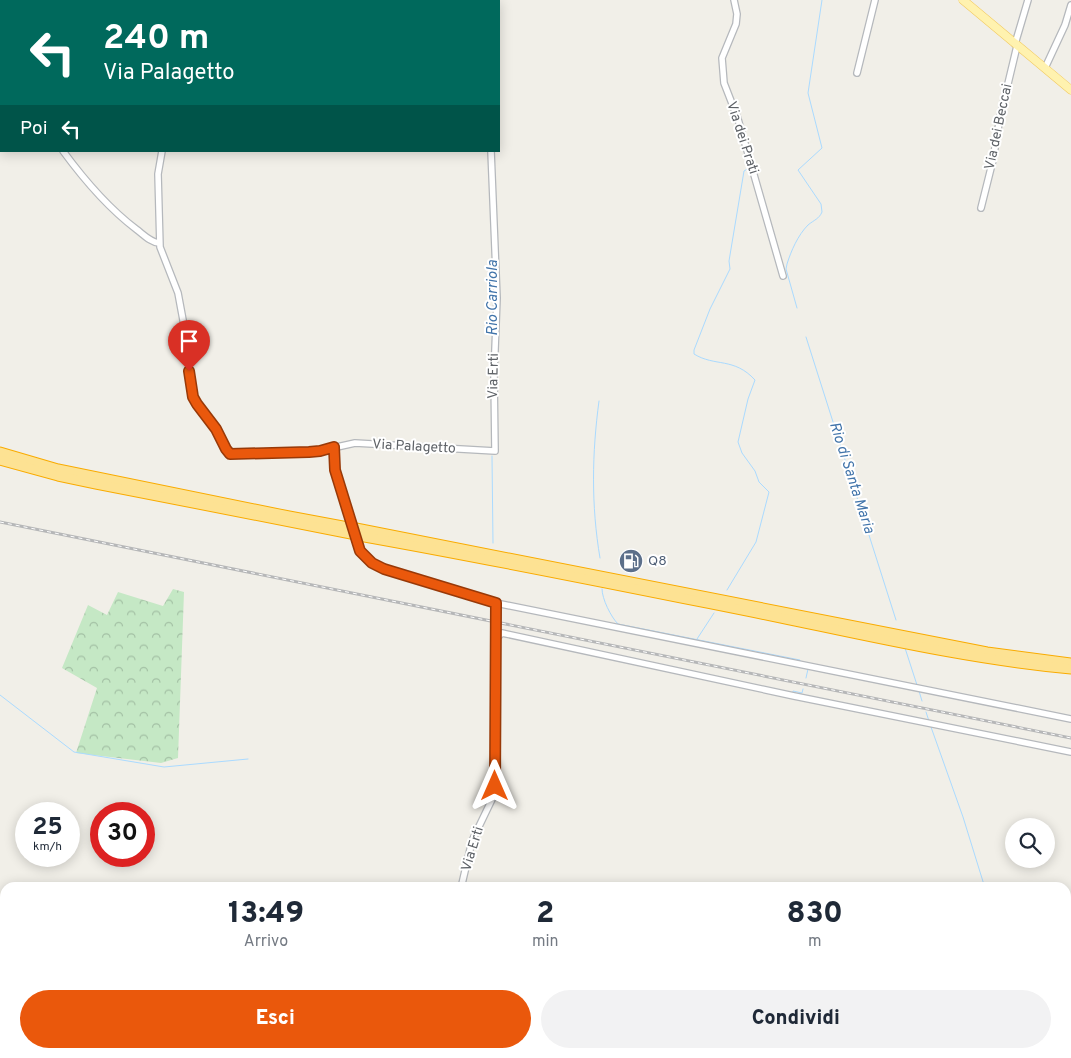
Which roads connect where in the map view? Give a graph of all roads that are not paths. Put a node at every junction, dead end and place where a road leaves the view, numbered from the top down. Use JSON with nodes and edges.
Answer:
{"nodes":[{"id":1,"x":734,"y":0,"type":"edge"},
{"id":2,"x":875,"y":0,"type":"edge"},
{"id":3,"x":963,"y":0,"type":"edge"},
{"id":4,"x":1028,"y":0,"type":"edge"},
{"id":5,"x":1071,"y":5,"type":"edge"},
{"id":6,"x":1068,"y":27,"type":"edge"},
{"id":7,"x":1016,"y":45,"type":"junction"},
{"id":8,"x":1045,"y":68,"type":"junction"},
{"id":9,"x":857,"y":73,"type":"dead end"},
{"id":10,"x":1071,"y":90,"type":"edge"},
{"id":11,"x":64,"y":152,"type":"edge"},
{"id":12,"x":162,"y":152,"type":"edge"},
{"id":13,"x":492,"y":152,"type":"edge"},
{"id":14,"x":981,"y":208,"type":"dead end"},
{"id":15,"x":160,"y":243,"type":"junction"},
{"id":16,"x":783,"y":276,"type":"dead end"},
{"id":17,"x":334,"y":447,"type":"junction"},
{"id":18,"x":494,"y":451,"type":"joint"},
{"id":19,"x":0,"y":452,"type":"edge"},
{"id":20,"x":0,"y":460,"type":"edge"},
{"id":21,"x":354,"y":531,"type":"junction"},
{"id":22,"x":496,"y":603,"type":"junction"},
{"id":23,"x":495,"y":640,"type":"junction"},
{"id":24,"x":1071,"y":663,"type":"edge"},
{"id":25,"x":1071,"y":669,"type":"edge"},
{"id":26,"x":1071,"y":720,"type":"edge"},
{"id":27,"x":1071,"y":752,"type":"edge"},
{"id":28,"x":462,"y":882,"type":"edge"}],
"edges":[{"from":1,"to":16,"type":"street","name":"Via dei Prati"},
{"from":2,"to":9,"type":"street"},
{"from":3,"to":7,"type":"main road"},
{"from":4,"to":7,"type":"street","name":"Via dei Beccai"},
{"from":5,"to":6,"type":"street"},
{"from":6,"to":8,"type":"street"},
{"from":7,"to":8,"type":"main road"},
{"from":7,"to":14,"type":"street","name":"Via dei Beccai"},
{"from":8,"to":10,"type":"main road"},
{"from":11,"to":15,"type":"street"},
{"from":12,"to":15,"type":"street","name":"Via Palagetto"},
{"from":13,"to":18,"type":"street","name":"Via Erti"},
{"from":15,"to":17,"type":"street","name":"Via Palagetto"},
{"from":17,"to":18,"type":"street","name":"Via Palagetto"},
{"from":17,"to":22,"type":"street","bridge":true},
{"from":19,"to":21,"type":"highway"},
{"from":20,"to":21,"type":"highway"},
{"from":21,"to":24,"type":"highway"},
{"from":21,"to":25,"type":"highway"},
{"from":22,"to":23,"type":"street","name":"Via Erti"},
{"from":22,"to":26,"type":"street"},
{"from":23,"to":27,"type":"street"},
{"from":23,"to":28,"type":"street","name":"Via Erti"}]}
